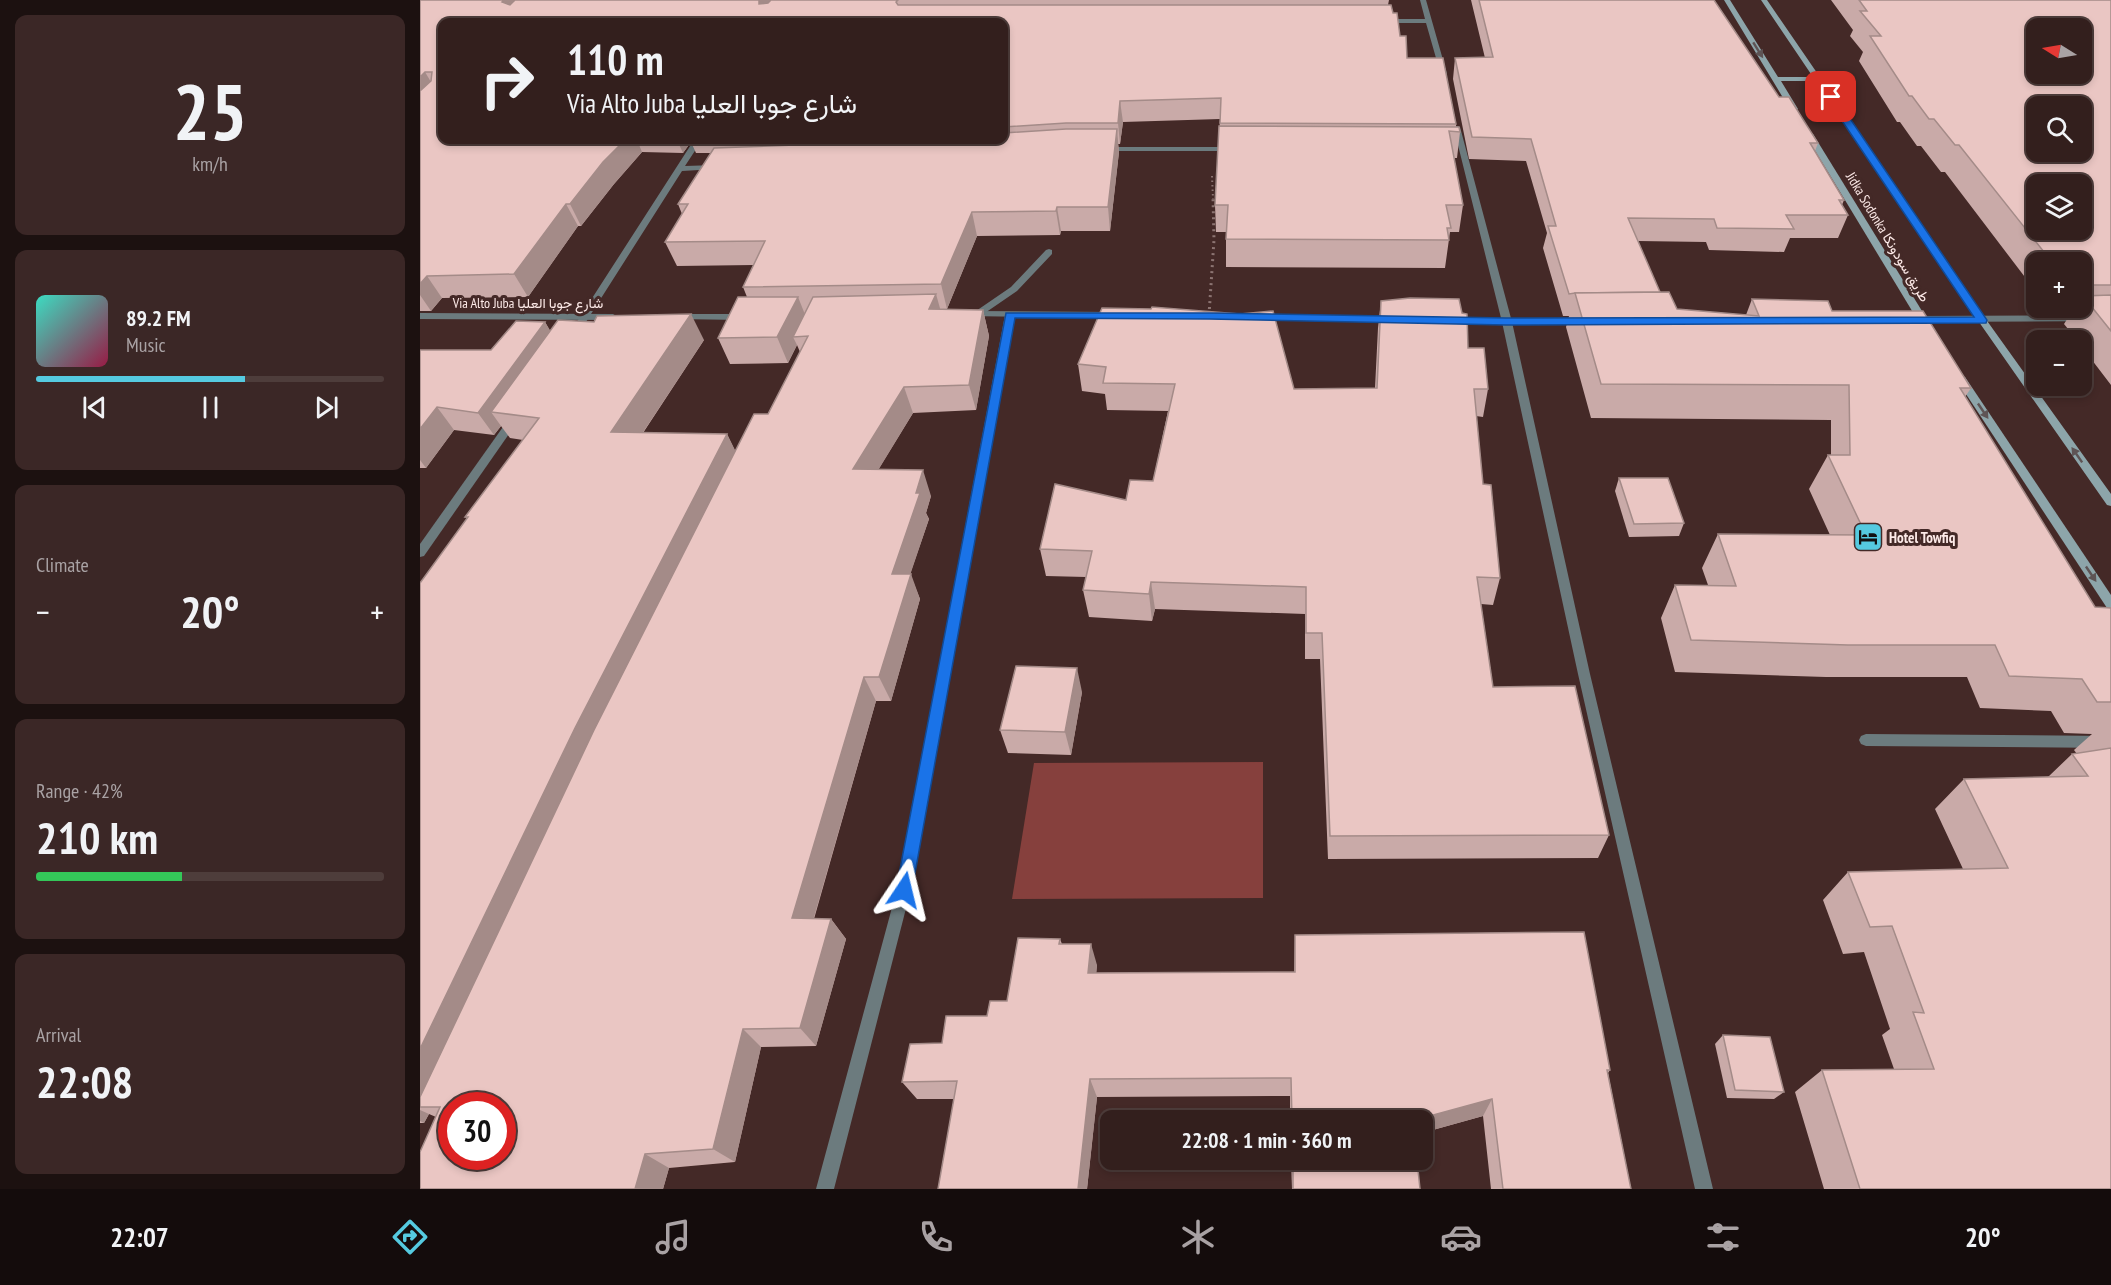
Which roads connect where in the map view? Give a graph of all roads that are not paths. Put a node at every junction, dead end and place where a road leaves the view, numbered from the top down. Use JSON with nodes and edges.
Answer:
{"nodes":[{"id":1,"x":1423,"y":0,"type":"edge"},
{"id":2,"x":1727,"y":0,"type":"edge"},
{"id":3,"x":1764,"y":0,"type":"edge"},
{"id":4,"x":1380,"y":21,"type":"edge"},
{"id":5,"x":1427,"y":21,"type":"junction"},
{"id":6,"x":1776,"y":79,"type":"junction"},
{"id":7,"x":1818,"y":79,"type":"junction"},
{"id":8,"x":1448,"y":87,"type":"edge"},
{"id":9,"x":1454,"y":118,"type":"edge"},
{"id":10,"x":1800,"y":119,"type":"edge"},
{"id":11,"x":1806,"y":129,"type":"edge"},
{"id":12,"x":696,"y":144,"type":"edge"},
{"id":13,"x":1093,"y":148,"type":"edge"},
{"id":14,"x":1248,"y":149,"type":"edge"},
{"id":15,"x":728,"y":167,"type":"edge"},
{"id":16,"x":680,"y":169,"type":"junction"},
{"id":17,"x":1049,"y":252,"type":"dead end"},
{"id":18,"x":979,"y":313,"type":"junction"},
{"id":19,"x":956,"y":314,"type":"edge"},
{"id":20,"x":1010,"y":315,"type":"junction"},
{"id":21,"x":1127,"y":315,"type":"edge"},
{"id":22,"x":420,"y":316,"type":"edge"},
{"id":23,"x":1209,"y":316,"type":"edge"},
{"id":24,"x":586,"y":317,"type":"junction"},
{"id":25,"x":621,"y":317,"type":"edge"},
{"id":26,"x":667,"y":317,"type":"edge"},
{"id":27,"x":748,"y":317,"type":"edge"},
{"id":28,"x":2111,"y":318,"type":"edge"},
{"id":29,"x":1922,"y":319,"type":"junction"},
{"id":30,"x":1399,"y":320,"type":"edge"},
{"id":31,"x":1898,"y":320,"type":"edge"},
{"id":32,"x":1982,"y":320,"type":"junction"},
{"id":33,"x":1447,"y":321,"type":"edge"},
{"id":34,"x":1590,"y":321,"type":"edge"},
{"id":35,"x":1506,"y":322,"type":"junction"},
{"id":36,"x":1929,"y":329,"type":"edge"},
{"id":37,"x":566,"y":345,"type":"edge"},
{"id":38,"x":1954,"y":369,"type":"edge"},
{"id":39,"x":520,"y":411,"type":"edge"},
{"id":40,"x":2111,"y":502,"type":"edge"},
{"id":41,"x":420,"y":553,"type":"edge"},
{"id":42,"x":2111,"y":605,"type":"edge"},
{"id":43,"x":1866,"y":740,"type":"dead end"},
{"id":44,"x":2111,"y":742,"type":"edge"},
{"id":45,"x":825,"y":1189,"type":"edge"},
{"id":46,"x":1704,"y":1189,"type":"edge"}],
"edges":[{"from":1,"to":5,"type":"street"},
{"from":2,"to":6,"type":"main road","one_way":true},
{"from":3,"to":7,"type":"main road","name":"Jidka Sodonka طريق سودونكا"},
{"from":4,"to":5,"type":"street"},
{"from":5,"to":8,"type":"street"},
{"from":6,"to":7,"type":"main road"},
{"from":6,"to":10,"type":"main road"},
{"from":7,"to":32,"type":"main road","name":"Jidka Sodonka طريق سودونكا"},
{"from":9,"to":35,"type":"street"},
{"from":11,"to":29,"type":"main road","name":"Jidka Sodonka طريق سودونكا"},
{"from":12,"to":16,"type":"street"},
{"from":13,"to":14,"type":"street"},
{"from":15,"to":16,"type":"street"},
{"from":16,"to":24,"type":"street"},
{"from":17,"to":18,"type":"street"},
{"from":18,"to":19,"type":"street"},
{"from":18,"to":20,"type":"street"},
{"from":20,"to":21,"type":"street"},
{"from":20,"to":45,"type":"street"},
{"from":22,"to":24,"type":"street","name":"Via Alto Juba شارع جوبا العليا"},
{"from":23,"to":30,"type":"street"},
{"from":24,"to":25,"type":"street","name":"Via Alto Juba شارع جوبا العليا"},
{"from":24,"to":37,"type":"street"},
{"from":26,"to":27,"type":"street"},
{"from":28,"to":32,"type":"street"},
{"from":29,"to":31,"type":"street"},
{"from":29,"to":32,"type":"street"},
{"from":29,"to":36,"type":"main road","name":"Jidka Sodonka طريق سودونكا"},
{"from":40,"to":32,"type":"main road","name":"Jidka Sodonka طريق سودونكا","one_way":true},
{"from":33,"to":35,"type":"street"},
{"from":34,"to":35,"type":"street"},
{"from":35,"to":46,"type":"street"},
{"from":38,"to":42,"type":"main road","one_way":true},
{"from":39,"to":41,"type":"street"},
{"from":43,"to":44,"type":"street"}]}
